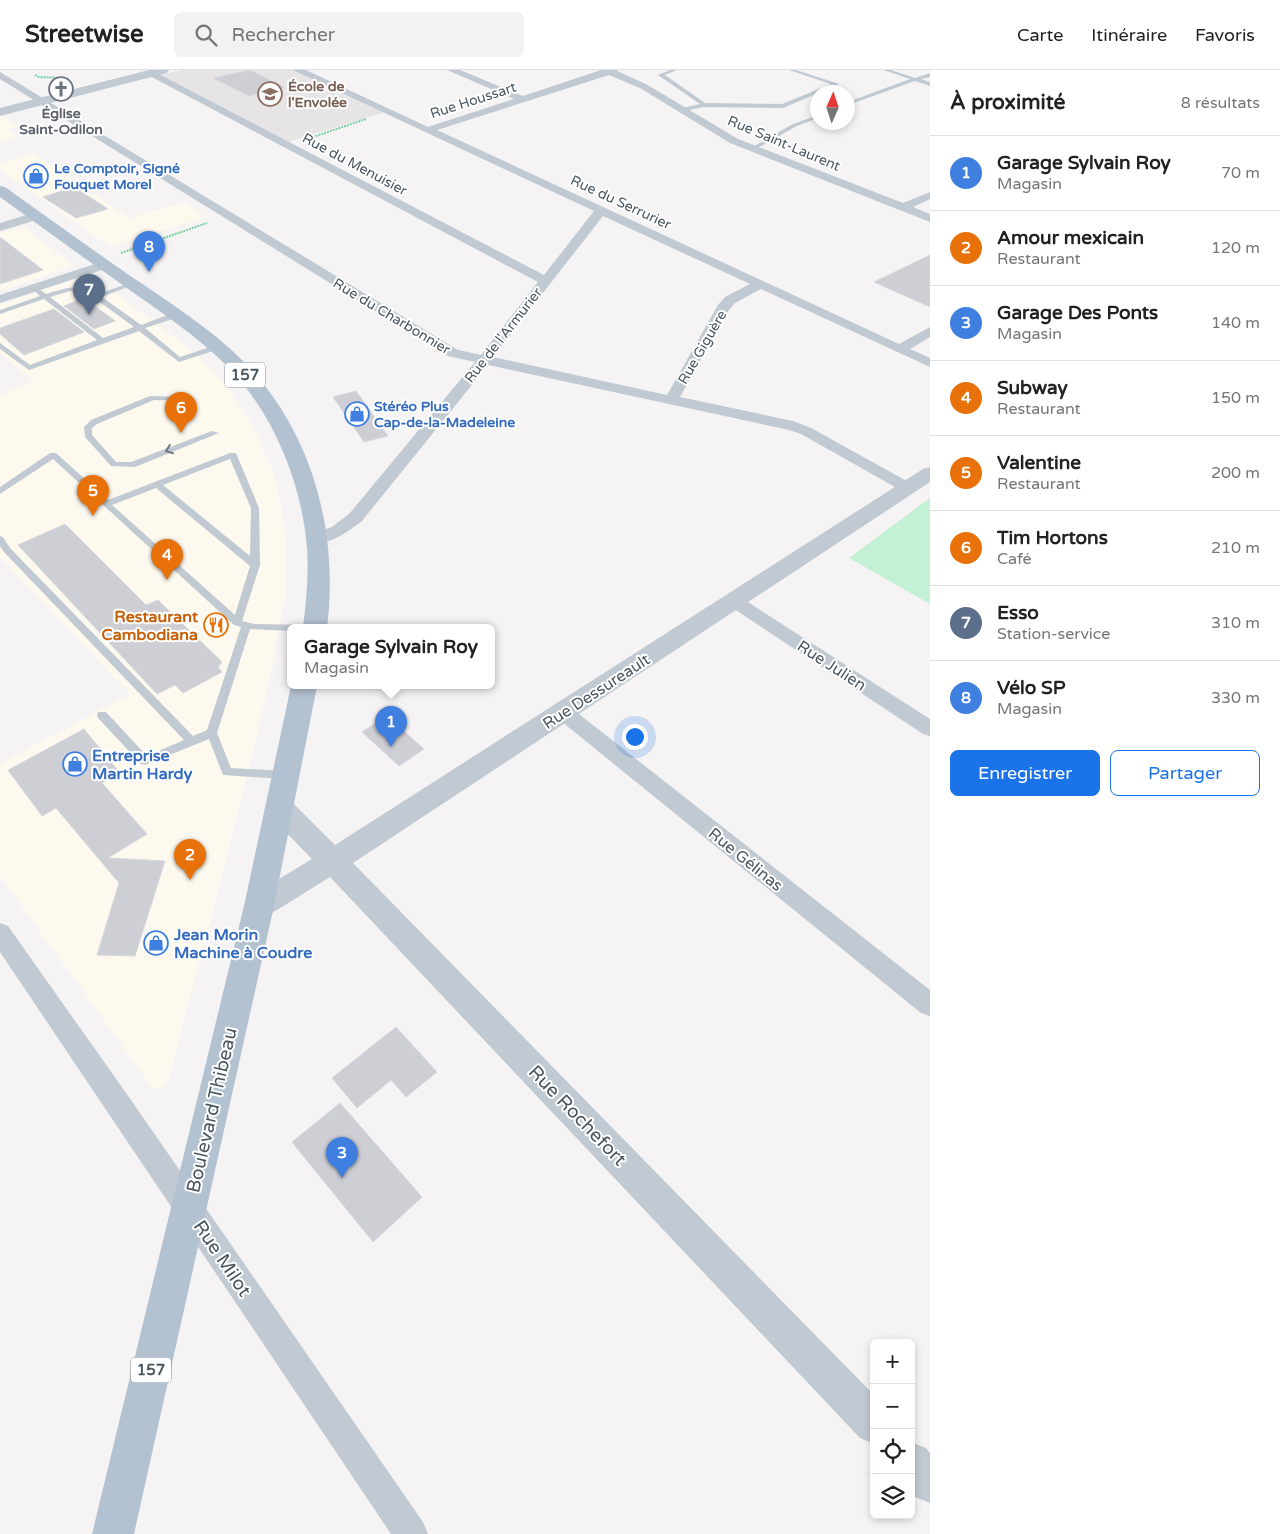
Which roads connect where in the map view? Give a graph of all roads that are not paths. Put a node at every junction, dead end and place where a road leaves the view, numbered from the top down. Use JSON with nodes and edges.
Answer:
{"nodes":[{"id":1,"x":298,"y":70,"type":"edge"},
{"id":2,"x":452,"y":70,"type":"edge"},
{"id":3,"x":609,"y":70,"type":"edge"},
{"id":4,"x":675,"y":70,"type":"edge"},
{"id":5,"x":791,"y":70,"type":"edge"},
{"id":6,"x":886,"y":70,"type":"edge"},
{"id":7,"x":157,"y":72,"type":"edge"},
{"id":8,"x":0,"y":75,"type":"edge"},
{"id":9,"x":930,"y":75,"type":"edge"},
{"id":10,"x":916,"y":79,"type":"junction"},
{"id":11,"x":930,"y":84,"type":"edge"},
{"id":12,"x":522,"y":99,"type":"junction"},
{"id":13,"x":43,"y":101,"type":"junction"},
{"id":14,"x":855,"y":101,"type":"edge"},
{"id":15,"x":704,"y":105,"type":"junction"},
{"id":16,"x":680,"y":110,"type":"junction"},
{"id":17,"x":0,"y":112,"type":"edge"},
{"id":18,"x":810,"y":119,"type":"edge"},
{"id":19,"x":428,"y":130,"type":"junction"},
{"id":20,"x":752,"y":149,"type":"junction"},
{"id":21,"x":0,"y":190,"type":"edge"},
{"id":22,"x":930,"y":195,"type":"edge"},
{"id":23,"x":904,"y":208,"type":"junction"},
{"id":24,"x":601,"y":210,"type":"junction"},
{"id":25,"x":36,"y":216,"type":"junction"},
{"id":26,"x":930,"y":218,"type":"edge"},
{"id":27,"x":0,"y":227,"type":"edge"},
{"id":28,"x":104,"y":264,"type":"junction"},
{"id":29,"x":546,"y":281,"type":"junction"},
{"id":30,"x":132,"y":284,"type":"junction"},
{"id":31,"x":761,"y":284,"type":"junction"},
{"id":32,"x":34,"y":288,"type":"junction"},
{"id":33,"x":97,"y":296,"type":"junction"},
{"id":34,"x":45,"y":297,"type":"junction"},
{"id":35,"x":0,"y":299,"type":"edge"},
{"id":36,"x":0,"y":312,"type":"edge"},
{"id":37,"x":176,"y":315,"type":"junction"},
{"id":38,"x":140,"y":328,"type":"junction"},
{"id":39,"x":930,"y":331,"type":"edge"},
{"id":40,"x":102,"y":341,"type":"junction"},
{"id":41,"x":0,"y":345,"type":"edge"},
{"id":42,"x":216,"y":347,"type":"junction"},
{"id":43,"x":900,"y":349,"type":"junction"},
{"id":44,"x":484,"y":360,"type":"junction"},
{"id":45,"x":930,"y":363,"type":"edge"},
{"id":46,"x":188,"y":399,"type":"dead end"},
{"id":47,"x":672,"y":399,"type":"junction"},
{"id":48,"x":215,"y":433,"type":"dead end"},
{"id":49,"x":930,"y":473,"type":"edge"},
{"id":50,"x":157,"y":484,"type":"junction"},
{"id":51,"x":908,"y":488,"type":"junction"},
{"id":52,"x":0,"y":491,"type":"edge"},
{"id":53,"x":106,"y":504,"type":"junction"},
{"id":54,"x":0,"y":538,"type":"edge"},
{"id":55,"x":317,"y":538,"type":"junction"},
{"id":56,"x":255,"y":565,"type":"junction"},
{"id":57,"x":734,"y":600,"type":"junction"},
{"id":58,"x":242,"y":624,"type":"junction"},
{"id":59,"x":315,"y":624,"type":"edge"},
{"id":60,"x":287,"y":628,"type":"edge"},
{"id":61,"x":303,"y":689,"type":"edge"},
{"id":62,"x":563,"y":712,"type":"junction"},
{"id":63,"x":102,"y":715,"type":"dead end"},
{"id":64,"x":930,"y":729,"type":"edge"},
{"id":65,"x":212,"y":733,"type":"junction"},
{"id":66,"x":192,"y":742,"type":"junction"},
{"id":67,"x":286,"y":775,"type":"junction"},
{"id":68,"x":280,"y":808,"type":"junction"},
{"id":69,"x":333,"y":861,"type":"junction"},
{"id":70,"x":259,"y":906,"type":"junction"},
{"id":71,"x":0,"y":933,"type":"edge"},
{"id":72,"x":930,"y":1005,"type":"edge"},
{"id":73,"x":188,"y":1206,"type":"junction"},
{"id":74,"x":870,"y":1420,"type":"edge"},
{"id":75,"x":915,"y":1467,"type":"edge"},
{"id":76,"x":930,"y":1482,"type":"edge"},
{"id":77,"x":114,"y":1534,"type":"edge"},
{"id":78,"x":411,"y":1534,"type":"edge"}],
"edges":[{"from":1,"to":19,"type":"street","name":"Rue du Serrurier"},
{"from":2,"to":12,"type":"street"},
{"from":3,"to":12,"type":"street","name":"Rue Houssart"},
{"from":3,"to":16,"type":"street","name":"Rue Saint-Laurent"},
{"from":4,"to":15,"type":"lane"},
{"from":5,"to":15,"type":"lane"},
{"from":6,"to":10,"type":"lane"},
{"from":7,"to":13,"type":"street"},
{"from":7,"to":29,"type":"street","name":"Rue du Menuisier"},
{"from":8,"to":13,"type":"street","name":"Rue du Charbonnier"},
{"from":9,"to":10,"type":"lane"},
{"from":10,"to":11,"type":"lane"},
{"from":10,"to":14,"type":"lane"},
{"from":12,"to":19,"type":"street","name":"Rue Houssart"},
{"from":13,"to":17,"type":"street"},
{"from":13,"to":44,"type":"street","name":"Rue du Charbonnier"},
{"from":15,"to":16,"type":"lane"},
{"from":16,"to":20,"type":"street","name":"Rue Saint-Laurent"},
{"from":18,"to":20,"type":"lane"},
{"from":19,"to":24,"type":"street","name":"Rue du Serrurier"},
{"from":20,"to":23,"type":"street","name":"Rue Saint-Laurent"},
{"from":21,"to":25,"type":"main road","number":"157"},
{"from":22,"to":23,"type":"street"},
{"from":23,"to":26,"type":"street","name":"Rue Saint-Laurent"},
{"from":24,"to":29,"type":"street","name":"Rue de l'Armurier"},
{"from":24,"to":31,"type":"street","name":"Rue du Serrurier"},
{"from":25,"to":27,"type":"street"},
{"from":25,"to":28,"type":"main road","number":"157"},
{"from":28,"to":30,"type":"main road","number":"157"},
{"from":28,"to":32,"type":"street"},
{"from":29,"to":44,"type":"street","name":"Rue de l'Armurier"},
{"from":30,"to":33,"type":"lane"},
{"from":30,"to":37,"type":"main road","number":"157"},
{"from":31,"to":43,"type":"street","name":"Rue du Serrurier"},
{"from":31,"to":47,"type":"street","name":"Rue Giguère"},
{"from":32,"to":34,"type":"lane"},
{"from":32,"to":35,"type":"street"},
{"from":33,"to":34,"type":"lane"},
{"from":33,"to":38,"type":"lane"},
{"from":34,"to":36,"type":"lane"},
{"from":34,"to":40,"type":"lane"},
{"from":37,"to":38,"type":"lane"},
{"from":37,"to":42,"type":"main road","number":"157"},
{"from":38,"to":40,"type":"lane"},
{"from":38,"to":42,"type":"lane"},
{"from":39,"to":43,"type":"street"},
{"from":40,"to":41,"type":"lane"},
{"from":42,"to":55,"type":"main road","number":"157"},
{"from":43,"to":45,"type":"street","name":"Rue du Serrurier"},
{"from":44,"to":47,"type":"street","name":"Rue du Charbonnier"},
{"from":44,"to":55,"type":"street","name":"Rue de l'Armurier"},
{"from":48,"to":46,"type":"lane","one_way":true},
{"from":47,"to":51,"type":"street","name":"Rue du Charbonnier"},
{"from":49,"to":51,"type":"street","name":"Rue Dessureault"},
{"from":50,"to":53,"type":"lane"},
{"from":50,"to":56,"type":"lane"},
{"from":50,"to":56,"type":"lane"},
{"from":51,"to":57,"type":"street","name":"Rue Dessureault"},
{"from":52,"to":53,"type":"lane"},
{"from":53,"to":58,"type":"lane"},
{"from":54,"to":66,"type":"lane"},
{"from":55,"to":59,"type":"main road","number":"157"},
{"from":56,"to":58,"type":"lane"},
{"from":57,"to":62,"type":"street","name":"Rue Dessureault"},
{"from":57,"to":64,"type":"street","name":"Rue Julien"},
{"from":58,"to":60,"type":"lane"},
{"from":58,"to":65,"type":"lane"},
{"from":61,"to":67,"type":"main road","name":"Boulevard Thibeau","number":"157"},
{"from":62,"to":69,"type":"street","name":"Rue Dessureault"},
{"from":62,"to":72,"type":"street","name":"Rue Gélinas"},
{"from":63,"to":66,"type":"lane"},
{"from":65,"to":66,"type":"lane"},
{"from":65,"to":67,"type":"lane"},
{"from":67,"to":68,"type":"main road","name":"Boulevard Thibeau","number":"157"},
{"from":68,"to":69,"type":"street","name":"Rue Rochefort"},
{"from":68,"to":70,"type":"main road","name":"Boulevard Thibeau","number":"157"},
{"from":69,"to":70,"type":"street","name":"Rue Dessureault"},
{"from":69,"to":74,"type":"street","name":"Rue Rochefort"},
{"from":70,"to":73,"type":"main road","name":"Boulevard Thibeau","number":"157"},
{"from":71,"to":73,"type":"street","name":"Rue Milot"},
{"from":73,"to":77,"type":"main road","name":"Boulevard Thibeau","number":"157"},
{"from":73,"to":78,"type":"street","name":"Rue Milot"},
{"from":75,"to":76,"type":"street"}]}
